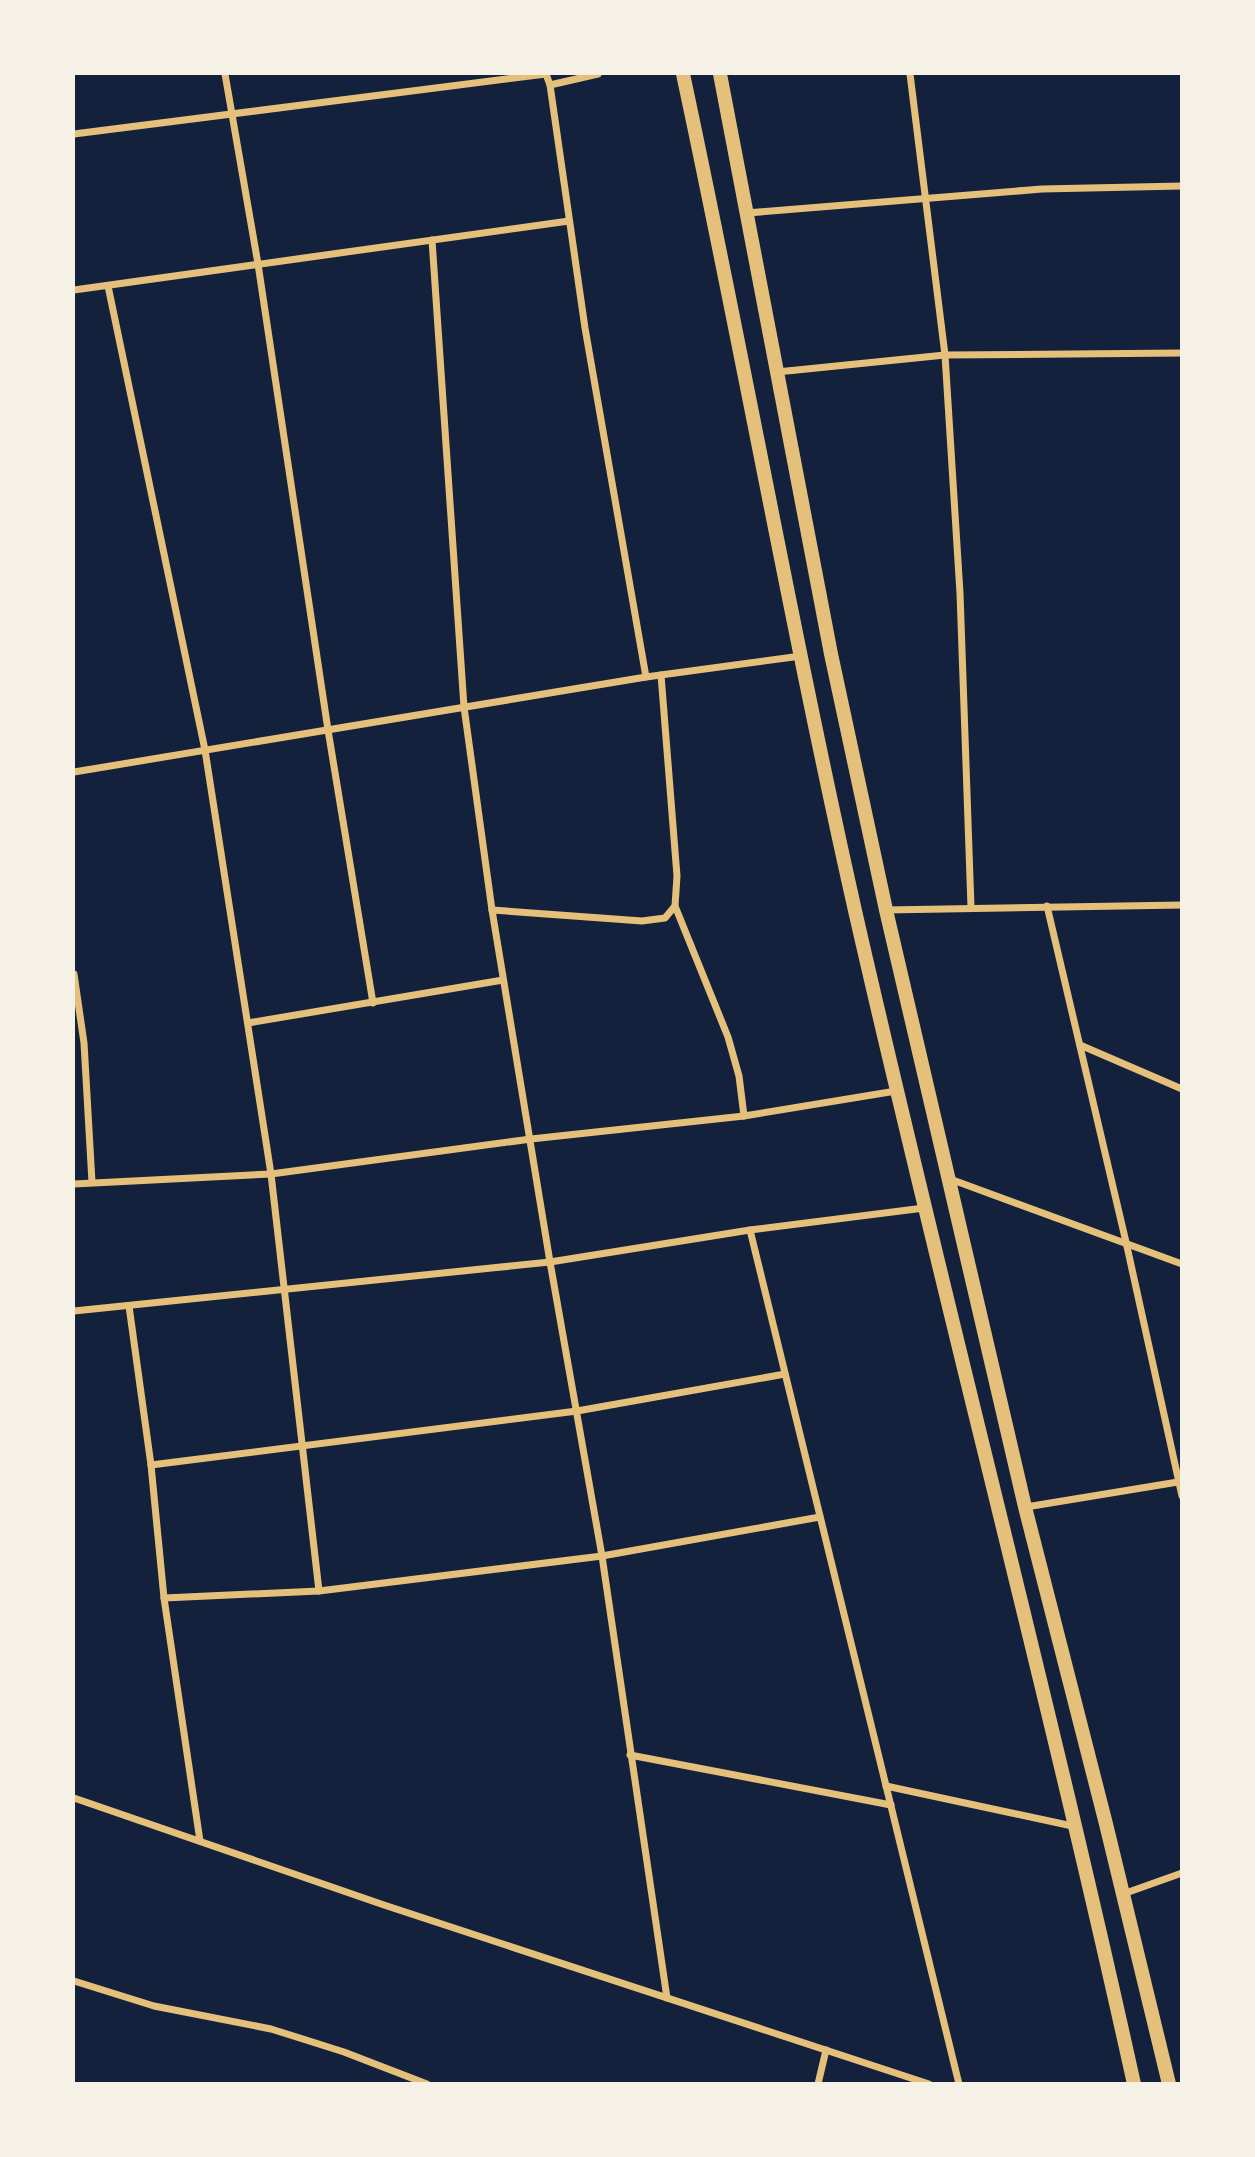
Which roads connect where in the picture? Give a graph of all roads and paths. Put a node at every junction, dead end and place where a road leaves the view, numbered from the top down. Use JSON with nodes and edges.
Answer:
{"nodes":[{"id":1,"x":225,"y":74,"type":"edge"},
{"id":2,"x":546,"y":74,"type":"edge"},
{"id":3,"x":598,"y":74,"type":"edge"},
{"id":4,"x":683,"y":74,"type":"edge"},
{"id":5,"x":720,"y":74,"type":"edge"},
{"id":6,"x":910,"y":74,"type":"edge"},
{"id":7,"x":550,"y":85,"type":"junction"},
{"id":8,"x":232,"y":114,"type":"junction"},
{"id":9,"x":74,"y":134,"type":"edge"},
{"id":10,"x":1181,"y":186,"type":"edge"},
{"id":11,"x":927,"y":200,"type":"junction"},
{"id":12,"x":747,"y":214,"type":"junction"},
{"id":13,"x":569,"y":221,"type":"junction"},
{"id":14,"x":432,"y":240,"type":"junction"},
{"id":15,"x":258,"y":264,"type":"junction"},
{"id":16,"x":108,"y":286,"type":"junction"},
{"id":17,"x":74,"y":290,"type":"edge"},
{"id":18,"x":1181,"y":353,"type":"edge"},
{"id":19,"x":945,"y":355,"type":"junction"},
{"id":20,"x":776,"y":372,"type":"junction"},
{"id":21,"x":800,"y":656,"type":"junction"},
{"id":22,"x":661,"y":675,"type":"junction"},
{"id":23,"x":646,"y":677,"type":"junction"},
{"id":24,"x":464,"y":707,"type":"junction"},
{"id":25,"x":328,"y":730,"type":"junction"},
{"id":26,"x":205,"y":750,"type":"junction"},
{"id":27,"x":74,"y":772,"type":"edge"},
{"id":28,"x":1181,"y":905,"type":"edge"},
{"id":29,"x":675,"y":906,"type":"junction"},
{"id":30,"x":1047,"y":906,"type":"junction"},
{"id":31,"x":971,"y":907,"type":"junction"},
{"id":32,"x":492,"y":910,"type":"junction"},
{"id":33,"x":886,"y":910,"type":"junction"},
{"id":34,"x":74,"y":974,"type":"edge"},
{"id":35,"x":503,"y":980,"type":"junction"},
{"id":36,"x":373,"y":1003,"type":"junction"},
{"id":37,"x":248,"y":1023,"type":"junction"},
{"id":38,"x":1080,"y":1045,"type":"junction"},
{"id":39,"x":1181,"y":1089,"type":"edge"},
{"id":40,"x":897,"y":1091,"type":"junction"},
{"id":41,"x":744,"y":1116,"type":"junction"},
{"id":42,"x":531,"y":1139,"type":"junction"},
{"id":43,"x":271,"y":1174,"type":"junction"},
{"id":44,"x":949,"y":1179,"type":"junction"},
{"id":45,"x":92,"y":1182,"type":"junction"},
{"id":46,"x":74,"y":1184,"type":"edge"},
{"id":47,"x":924,"y":1208,"type":"junction"},
{"id":48,"x":750,"y":1230,"type":"junction"},
{"id":49,"x":1126,"y":1242,"type":"junction"},
{"id":50,"x":550,"y":1262,"type":"junction"},
{"id":51,"x":1181,"y":1264,"type":"edge"},
{"id":52,"x":283,"y":1290,"type":"junction"},
{"id":53,"x":129,"y":1306,"type":"junction"},
{"id":54,"x":74,"y":1311,"type":"edge"},
{"id":55,"x":785,"y":1374,"type":"junction"},
{"id":56,"x":577,"y":1411,"type":"junction"},
{"id":57,"x":302,"y":1445,"type":"junction"},
{"id":58,"x":152,"y":1465,"type":"junction"},
{"id":59,"x":1178,"y":1482,"type":"junction"},
{"id":60,"x":1181,"y":1496,"type":"edge"},
{"id":61,"x":1025,"y":1507,"type":"junction"},
{"id":62,"x":820,"y":1517,"type":"junction"},
{"id":63,"x":602,"y":1556,"type":"junction"},
{"id":64,"x":319,"y":1591,"type":"junction"},
{"id":65,"x":164,"y":1598,"type":"junction"},
{"id":66,"x":630,"y":1755,"type":"junction"},
{"id":67,"x":886,"y":1786,"type":"junction"},
{"id":68,"x":74,"y":1798,"type":"edge"},
{"id":69,"x":891,"y":1805,"type":"junction"},
{"id":70,"x":1077,"y":1827,"type":"junction"},
{"id":71,"x":200,"y":1841,"type":"junction"},
{"id":72,"x":1181,"y":1873,"type":"edge"},
{"id":73,"x":1123,"y":1894,"type":"junction"},
{"id":74,"x":74,"y":1981,"type":"edge"},
{"id":75,"x":667,"y":1998,"type":"junction"},
{"id":76,"x":826,"y":2050,"type":"junction"},
{"id":77,"x":427,"y":2084,"type":"edge"},
{"id":78,"x":818,"y":2084,"type":"edge"},
{"id":79,"x":929,"y":2084,"type":"edge"},
{"id":80,"x":959,"y":2084,"type":"edge"},
{"id":81,"x":1135,"y":2084,"type":"edge"},
{"id":82,"x":1169,"y":2084,"type":"edge"}],
"edges":[{"from":1,"to":8,"type":"street"},
{"from":2,"to":7,"type":"street"},
{"from":2,"to":8,"type":"street"},
{"from":3,"to":7,"type":"street"},
{"from":4,"to":21,"type":"main road"},
{"from":5,"to":12,"type":"main road"},
{"from":6,"to":11,"type":"street"},
{"from":7,"to":13,"type":"street"},
{"from":8,"to":9,"type":"street"},
{"from":8,"to":15,"type":"street"},
{"from":10,"to":11,"type":"street"},
{"from":11,"to":12,"type":"street"},
{"from":11,"to":19,"type":"street"},
{"from":12,"to":20,"type":"main road"},
{"from":13,"to":14,"type":"street"},
{"from":13,"to":23,"type":"street"},
{"from":14,"to":15,"type":"street"},
{"from":14,"to":24,"type":"street"},
{"from":15,"to":16,"type":"street"},
{"from":15,"to":25,"type":"street"},
{"from":16,"to":17,"type":"street"},
{"from":16,"to":26,"type":"street"},
{"from":18,"to":19,"type":"street"},
{"from":19,"to":20,"type":"street"},
{"from":19,"to":31,"type":"street"},
{"from":20,"to":33,"type":"main road"},
{"from":21,"to":22,"type":"street"},
{"from":21,"to":40,"type":"main road"},
{"from":22,"to":23,"type":"street"},
{"from":22,"to":29,"type":"street"},
{"from":23,"to":24,"type":"street"},
{"from":24,"to":25,"type":"street"},
{"from":24,"to":32,"type":"street"},
{"from":25,"to":26,"type":"street"},
{"from":25,"to":36,"type":"street"},
{"from":26,"to":27,"type":"street"},
{"from":26,"to":37,"type":"street"},
{"from":28,"to":30,"type":"street"},
{"from":29,"to":32,"type":"street"},
{"from":29,"to":41,"type":"street"},
{"from":30,"to":31,"type":"street"},
{"from":30,"to":38,"type":"street"},
{"from":31,"to":33,"type":"street"},
{"from":32,"to":35,"type":"street"},
{"from":33,"to":44,"type":"main road"},
{"from":34,"to":45,"type":"street"},
{"from":35,"to":36,"type":"street"},
{"from":35,"to":42,"type":"street"},
{"from":36,"to":37,"type":"street"},
{"from":37,"to":43,"type":"street"},
{"from":38,"to":39,"type":"street"},
{"from":38,"to":49,"type":"street"},
{"from":40,"to":41,"type":"street"},
{"from":40,"to":47,"type":"main road"},
{"from":41,"to":42,"type":"street"},
{"from":42,"to":43,"type":"street"},
{"from":42,"to":50,"type":"street"},
{"from":43,"to":45,"type":"street"},
{"from":43,"to":52,"type":"street"},
{"from":44,"to":49,"type":"street"},
{"from":44,"to":61,"type":"main road"},
{"from":45,"to":46,"type":"street"},
{"from":47,"to":48,"type":"street"},
{"from":47,"to":70,"type":"main road"},
{"from":48,"to":50,"type":"street"},
{"from":48,"to":55,"type":"street"},
{"from":49,"to":51,"type":"street"},
{"from":49,"to":59,"type":"street"},
{"from":50,"to":52,"type":"street"},
{"from":50,"to":56,"type":"street"},
{"from":52,"to":53,"type":"street"},
{"from":52,"to":57,"type":"street"},
{"from":53,"to":54,"type":"street"},
{"from":53,"to":58,"type":"street"},
{"from":55,"to":56,"type":"street"},
{"from":55,"to":62,"type":"street"},
{"from":56,"to":57,"type":"street"},
{"from":56,"to":63,"type":"street"},
{"from":57,"to":58,"type":"street"},
{"from":57,"to":64,"type":"street"},
{"from":58,"to":65,"type":"street"},
{"from":59,"to":60,"type":"street"},
{"from":59,"to":61,"type":"street"},
{"from":61,"to":73,"type":"main road"},
{"from":62,"to":63,"type":"street"},
{"from":62,"to":67,"type":"street"},
{"from":63,"to":64,"type":"street"},
{"from":63,"to":66,"type":"street"},
{"from":64,"to":65,"type":"street"},
{"from":65,"to":71,"type":"street"},
{"from":66,"to":69,"type":"street"},
{"from":66,"to":75,"type":"street"},
{"from":67,"to":69,"type":"street"},
{"from":67,"to":70,"type":"street"},
{"from":68,"to":71,"type":"street"},
{"from":69,"to":80,"type":"street"},
{"from":70,"to":81,"type":"main road"},
{"from":71,"to":75,"type":"street"},
{"from":72,"to":73,"type":"street"},
{"from":73,"to":82,"type":"main road"},
{"from":74,"to":77,"type":"street"},
{"from":75,"to":76,"type":"street"},
{"from":76,"to":78,"type":"street"},
{"from":76,"to":79,"type":"street"}]}
